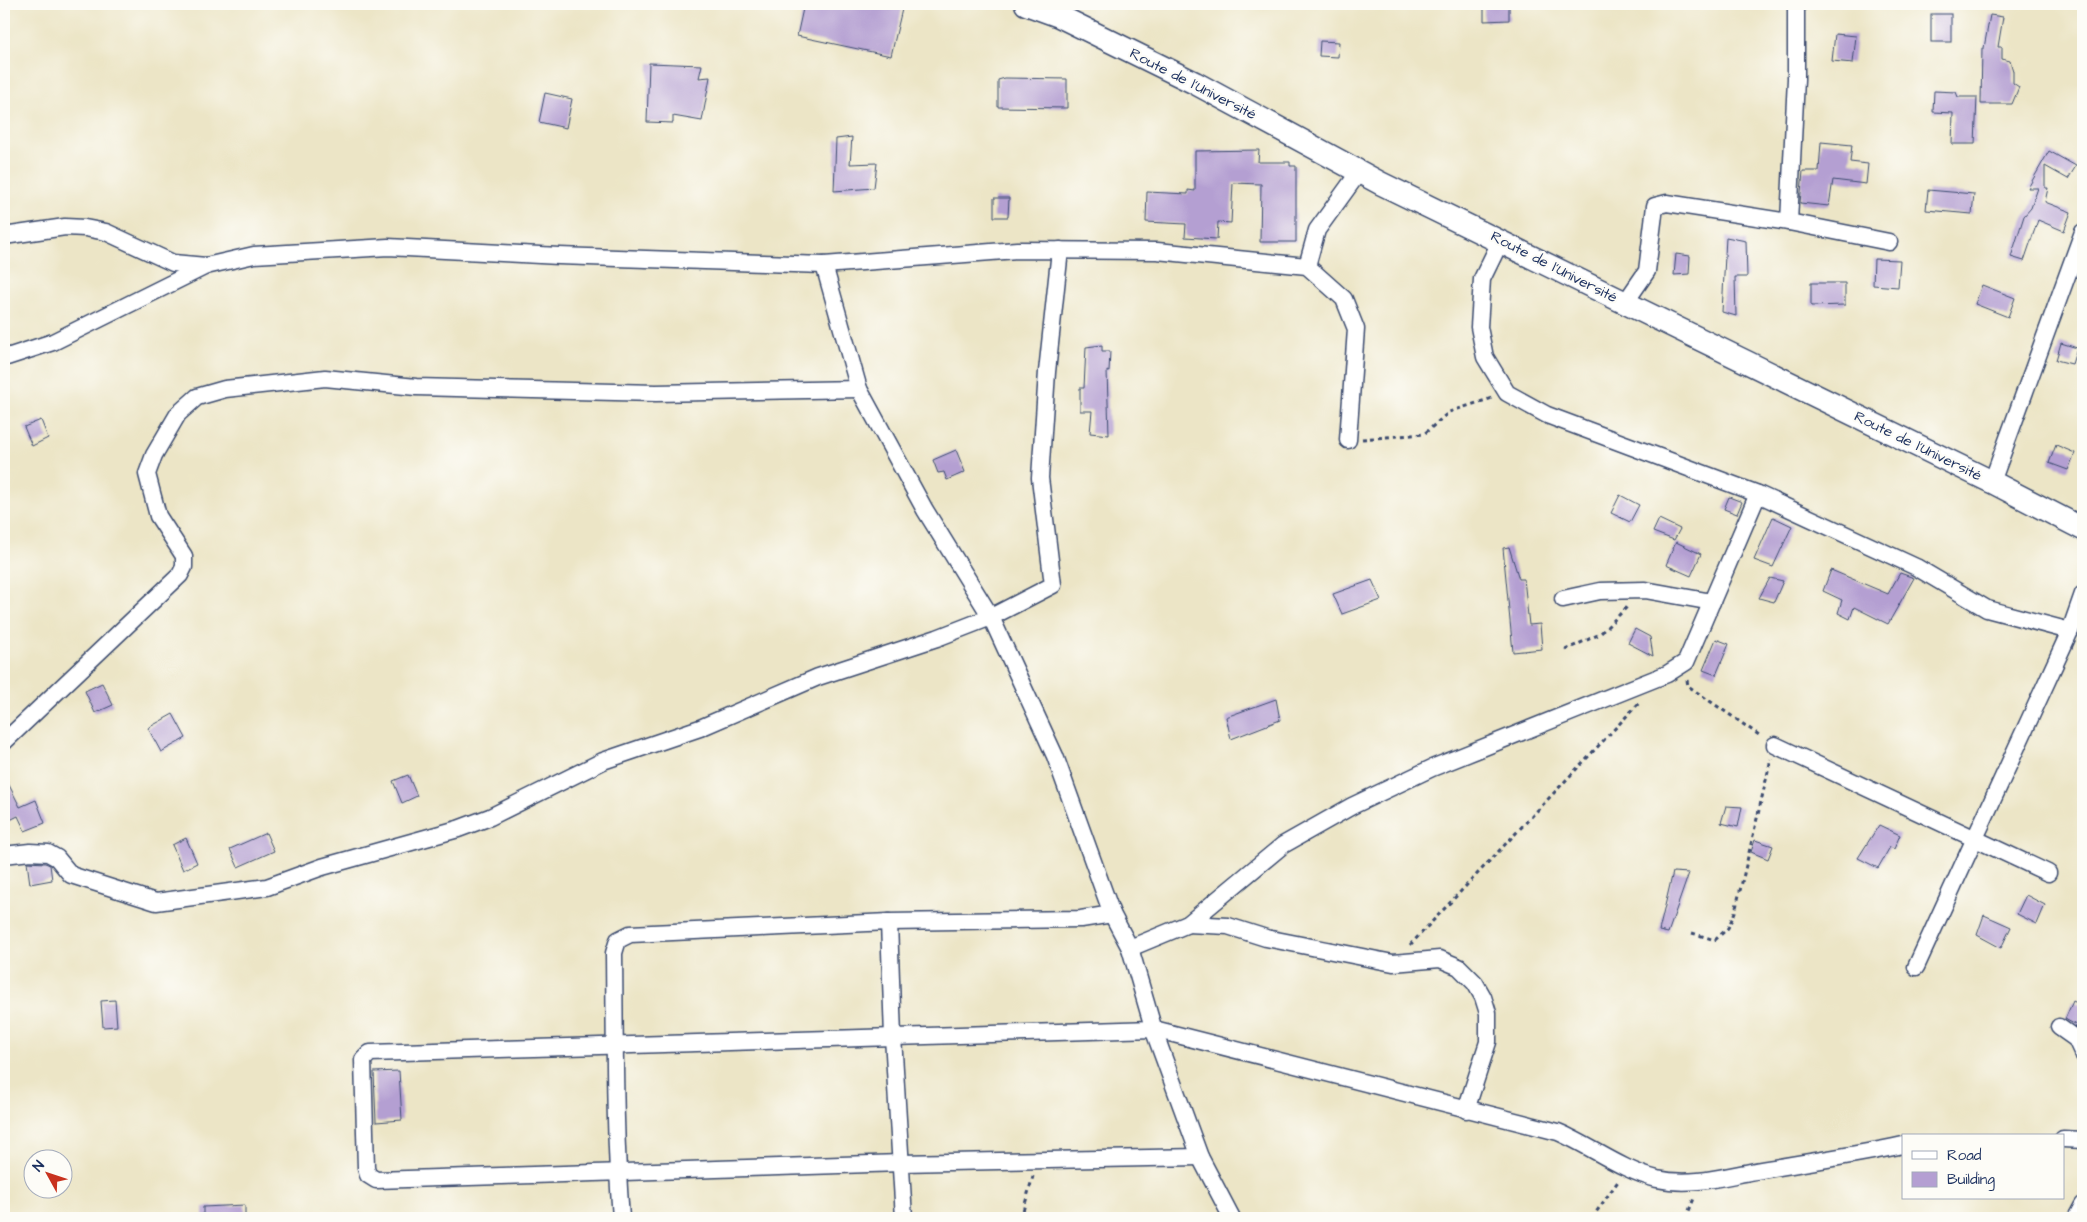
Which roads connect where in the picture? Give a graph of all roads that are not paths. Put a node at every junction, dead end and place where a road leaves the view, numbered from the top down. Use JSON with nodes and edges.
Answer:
{"nodes":[{"id":1,"x":1796,"y":4,"type":"edge"},
{"id":2,"x":1039,"y":6,"type":"edge"},
{"id":3,"x":1359,"y":172,"type":"junction"},
{"id":4,"x":1789,"y":222,"type":"junction"},
{"id":5,"x":2083,"y":232,"type":"edge"},
{"id":6,"x":4,"y":236,"type":"edge"},
{"id":7,"x":1500,"y":240,"type":"junction"},
{"id":8,"x":1889,"y":242,"type":"dead end"},
{"id":9,"x":1060,"y":250,"type":"junction"},
{"id":10,"x":824,"y":265,"type":"junction"},
{"id":11,"x":206,"y":266,"type":"junction"},
{"id":12,"x":1307,"y":266,"type":"junction"},
{"id":13,"x":1625,"y":303,"type":"junction"},
{"id":14,"x":4,"y":358,"type":"edge"},
{"id":15,"x":859,"y":389,"type":"junction"},
{"id":16,"x":1348,"y":440,"type":"road end"},
{"id":17,"x":1992,"y":482,"type":"junction"},
{"id":18,"x":1758,"y":494,"type":"junction"},
{"id":19,"x":2083,"y":529,"type":"edge"},
{"id":20,"x":2083,"y":594,"type":"edge"},
{"id":21,"x":1563,"y":599,"type":"dead end"},
{"id":22,"x":1712,"y":602,"type":"junction"},
{"id":23,"x":991,"y":617,"type":"junction"},
{"id":24,"x":2070,"y":631,"type":"junction"},
{"id":25,"x":4,"y":742,"type":"edge"},
{"id":26,"x":1775,"y":745,"type":"road end"},
{"id":27,"x":1975,"y":838,"type":"junction"},
{"id":28,"x":4,"y":855,"type":"edge"},
{"id":29,"x":2048,"y":873,"type":"dead end"},
{"id":30,"x":1112,"y":914,"type":"junction"},
{"id":31,"x":889,"y":922,"type":"junction"},
{"id":32,"x":1188,"y":924,"type":"junction"},
{"id":33,"x":1130,"y":948,"type":"junction"},
{"id":34,"x":1916,"y":967,"type":"dead end"},
{"id":35,"x":2059,"y":1027,"type":"dead end"},
{"id":36,"x":1154,"y":1029,"type":"junction"},
{"id":37,"x":893,"y":1037,"type":"junction"},
{"id":38,"x":615,"y":1046,"type":"junction"},
{"id":39,"x":2083,"y":1054,"type":"edge"},
{"id":40,"x":1466,"y":1110,"type":"junction"},
{"id":41,"x":2064,"y":1139,"type":"edge"},
{"id":42,"x":2083,"y":1140,"type":"edge"},
{"id":43,"x":1902,"y":1145,"type":"edge"},
{"id":44,"x":1200,"y":1157,"type":"junction"},
{"id":45,"x":901,"y":1163,"type":"junction"},
{"id":46,"x":618,"y":1174,"type":"junction"},
{"id":47,"x":2083,"y":1204,"type":"edge"},
{"id":48,"x":622,"y":1218,"type":"edge"},
{"id":49,"x":904,"y":1218,"type":"edge"},
{"id":50,"x":1232,"y":1218,"type":"edge"},
{"id":51,"x":2076,"y":1218,"type":"edge"}],
"edges":[{"from":1,"to":4,"type":"street"},
{"from":2,"to":3,"type":"street","name":"Route de l'Université"},
{"from":3,"to":7,"type":"street","name":"Route de l'Université"},
{"from":3,"to":12,"type":"street"},
{"from":4,"to":8,"type":"street"},
{"from":4,"to":13,"type":"street"},
{"from":5,"to":17,"type":"street"},
{"from":6,"to":11,"type":"street"},
{"from":7,"to":13,"type":"street","name":"Route de l'Université"},
{"from":7,"to":18,"type":"street"},
{"from":9,"to":10,"type":"street"},
{"from":9,"to":12,"type":"street"},
{"from":9,"to":23,"type":"street"},
{"from":10,"to":11,"type":"street"},
{"from":10,"to":15,"type":"street"},
{"from":11,"to":14,"type":"street"},
{"from":12,"to":16,"type":"street"},
{"from":13,"to":17,"type":"street","name":"Route de l'Université"},
{"from":15,"to":23,"type":"street"},
{"from":15,"to":25,"type":"street"},
{"from":17,"to":19,"type":"street","name":"Route de l'Université"},
{"from":18,"to":22,"type":"street"},
{"from":18,"to":24,"type":"street"},
{"from":20,"to":24,"type":"street"},
{"from":21,"to":22,"type":"street"},
{"from":22,"to":32,"type":"street"},
{"from":23,"to":28,"type":"street"},
{"from":23,"to":30,"type":"street"},
{"from":24,"to":27,"type":"street"},
{"from":26,"to":27,"type":"street"},
{"from":27,"to":29,"type":"street"},
{"from":27,"to":34,"type":"street"},
{"from":30,"to":31,"type":"street"},
{"from":30,"to":33,"type":"street"},
{"from":31,"to":37,"type":"street"},
{"from":31,"to":38,"type":"street"},
{"from":32,"to":33,"type":"street"},
{"from":32,"to":40,"type":"street"},
{"from":33,"to":36,"type":"street"},
{"from":35,"to":39,"type":"street"},
{"from":36,"to":37,"type":"street"},
{"from":36,"to":40,"type":"street"},
{"from":36,"to":44,"type":"street"},
{"from":37,"to":38,"type":"street"},
{"from":37,"to":45,"type":"street"},
{"from":38,"to":46,"type":"street"},
{"from":38,"to":46,"type":"street"},
{"from":40,"to":43,"type":"street"},
{"from":41,"to":42,"type":"street"},
{"from":44,"to":45,"type":"street"},
{"from":44,"to":50,"type":"street"},
{"from":45,"to":46,"type":"street"},
{"from":45,"to":49,"type":"street"},
{"from":46,"to":48,"type":"street"},
{"from":47,"to":51,"type":"street"}]}
